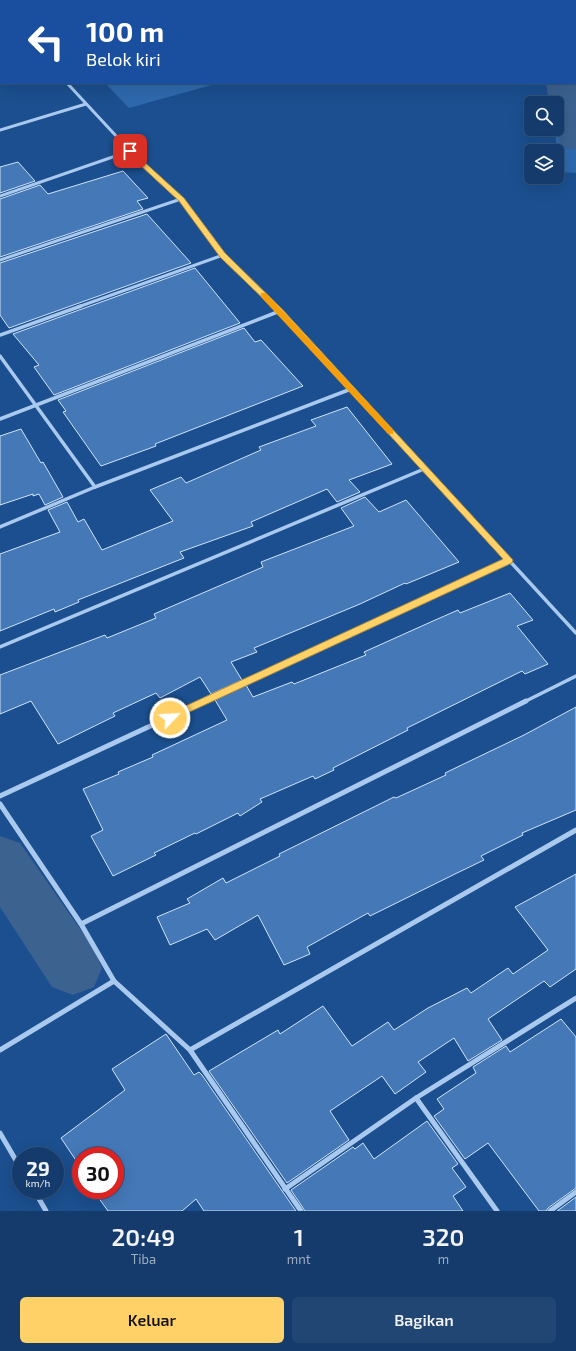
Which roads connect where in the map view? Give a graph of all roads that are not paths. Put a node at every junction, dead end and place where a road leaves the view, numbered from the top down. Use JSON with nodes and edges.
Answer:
{"nodes":[{"id":1,"x":68,"y":84,"type":"edge"},
{"id":2,"x":86,"y":104,"type":"junction"},
{"id":3,"x":0,"y":130,"type":"edge"},
{"id":4,"x":130,"y":151,"type":"junction"},
{"id":5,"x":0,"y":196,"type":"edge"},
{"id":6,"x":181,"y":200,"type":"junction"},
{"id":7,"x":223,"y":255,"type":"junction"},
{"id":8,"x":0,"y":260,"type":"edge"},
{"id":9,"x":280,"y":311,"type":"junction"},
{"id":10,"x":0,"y":335,"type":"edge"},
{"id":11,"x":0,"y":356,"type":"edge"},
{"id":12,"x":351,"y":389,"type":"junction"},
{"id":13,"x":36,"y":406,"type":"junction"},
{"id":14,"x":0,"y":419,"type":"edge"},
{"id":15,"x":424,"y":469,"type":"junction"},
{"id":16,"x":95,"y":487,"type":"junction"},
{"id":17,"x":0,"y":527,"type":"edge"},
{"id":18,"x":509,"y":560,"type":"junction"},
{"id":19,"x":576,"y":633,"type":"edge"},
{"id":20,"x":0,"y":647,"type":"edge"},
{"id":21,"x":576,"y":676,"type":"edge"},
{"id":22,"x":0,"y":796,"type":"edge"},
{"id":23,"x":0,"y":804,"type":"edge"},
{"id":24,"x":576,"y":830,"type":"edge"},
{"id":25,"x":81,"y":924,"type":"junction"},
{"id":26,"x":114,"y":981,"type":"junction"},
{"id":27,"x":576,"y":998,"type":"edge"},
{"id":28,"x":0,"y":1050,"type":"edge"},
{"id":29,"x":190,"y":1050,"type":"junction"},
{"id":30,"x":416,"y":1098,"type":"junction"},
{"id":31,"x":0,"y":1133,"type":"edge"},
{"id":32,"x":12,"y":1154,"type":"edge"},
{"id":33,"x":285,"y":1189,"type":"junction"},
{"id":34,"x":576,"y":1192,"type":"edge"},
{"id":35,"x":39,"y":1199,"type":"edge"},
{"id":36,"x":46,"y":1211,"type":"edge"},
{"id":37,"x":301,"y":1211,"type":"edge"},
{"id":38,"x":497,"y":1211,"type":"edge"},
{"id":39,"x":550,"y":1211,"type":"edge"}],
"edges":[{"from":1,"to":2,"type":"street"},
{"from":2,"to":3,"type":"street"},
{"from":2,"to":4,"type":"street"},
{"from":4,"to":5,"type":"street"},
{"from":4,"to":6,"type":"street"},
{"from":6,"to":7,"type":"street"},
{"from":6,"to":8,"type":"street"},
{"from":7,"to":9,"type":"street"},
{"from":7,"to":10,"type":"street"},
{"from":9,"to":12,"type":"street"},
{"from":9,"to":13,"type":"street"},
{"from":11,"to":13,"type":"street"},
{"from":12,"to":15,"type":"street"},
{"from":12,"to":16,"type":"street"},
{"from":13,"to":14,"type":"street"},
{"from":13,"to":16,"type":"street"},
{"from":15,"to":18,"type":"street"},
{"from":15,"to":20,"type":"street"},
{"from":16,"to":17,"type":"street"},
{"from":18,"to":19,"type":"street"},
{"from":18,"to":22,"type":"street"},
{"from":21,"to":25,"type":"street"},
{"from":23,"to":25,"type":"street"},
{"from":24,"to":29,"type":"street"},
{"from":25,"to":26,"type":"street"},
{"from":26,"to":28,"type":"street"},
{"from":26,"to":29,"type":"street"},
{"from":27,"to":30,"type":"street"},
{"from":29,"to":33,"type":"street"},
{"from":30,"to":33,"type":"street"},
{"from":30,"to":38,"type":"street"},
{"from":31,"to":32,"type":"street"},
{"from":33,"to":37,"type":"street"},
{"from":34,"to":39,"type":"street"},
{"from":35,"to":36,"type":"street"}]}
